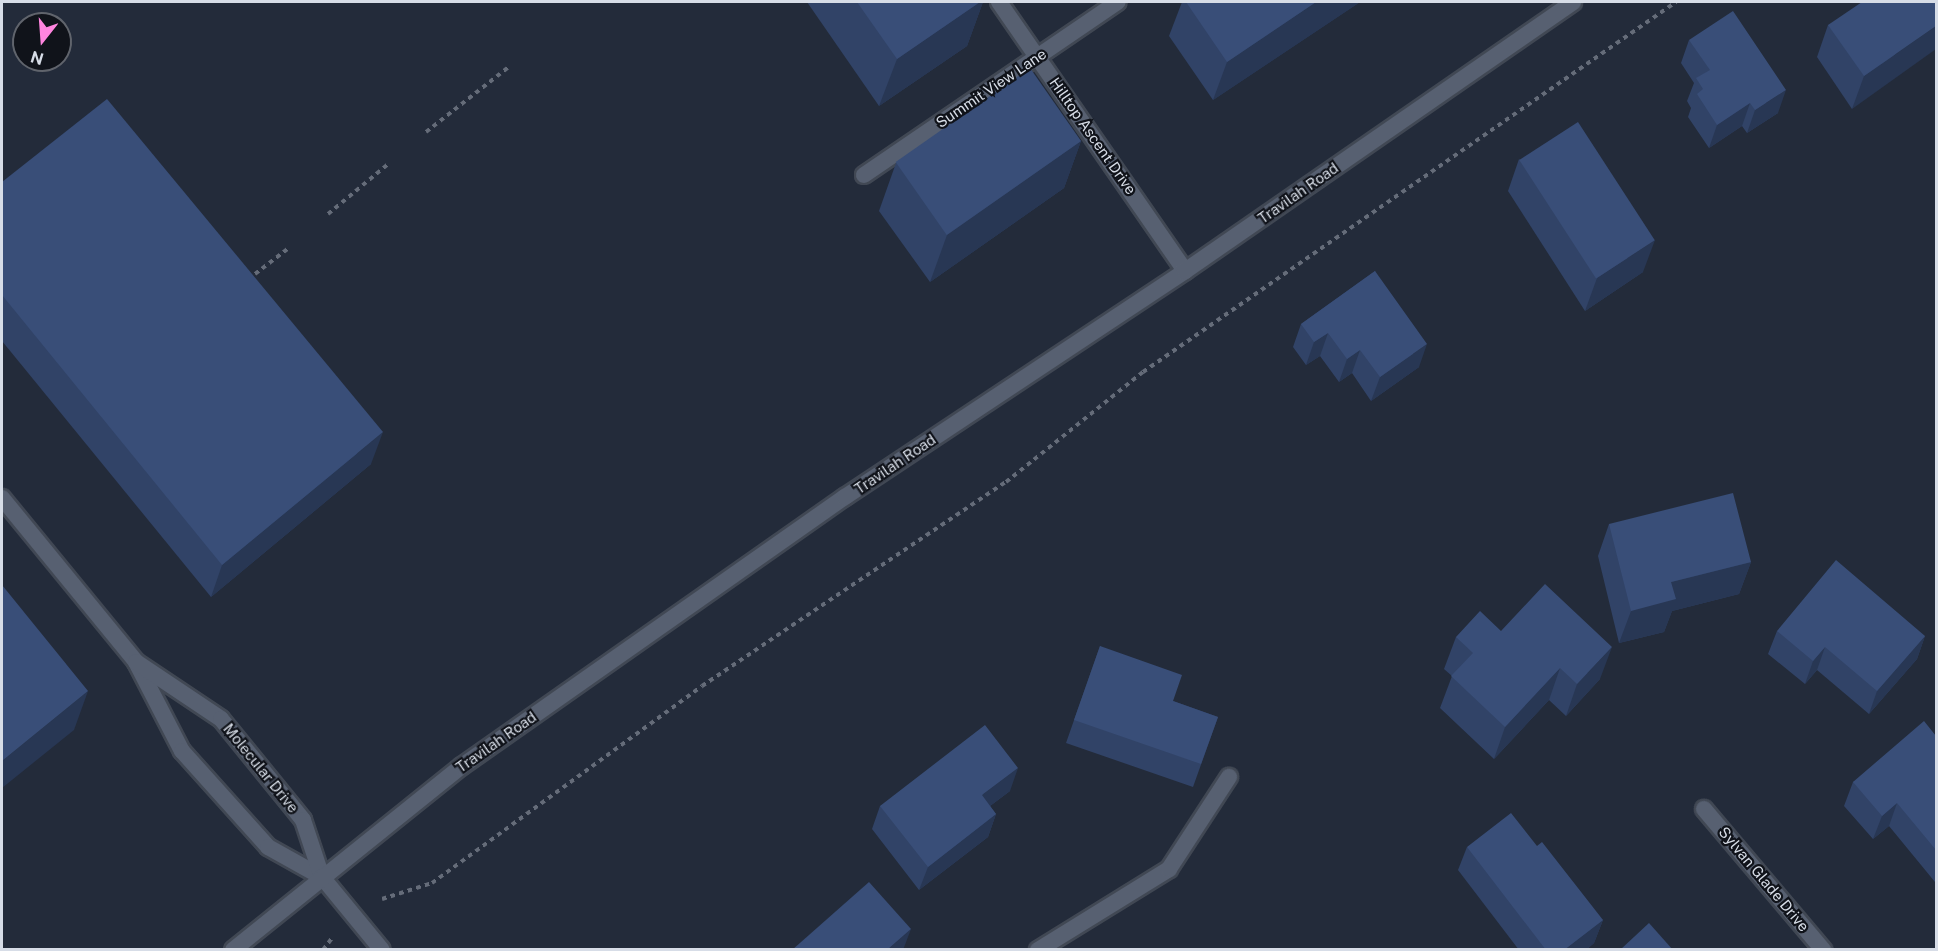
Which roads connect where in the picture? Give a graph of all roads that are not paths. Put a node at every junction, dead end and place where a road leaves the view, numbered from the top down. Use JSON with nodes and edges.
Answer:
{"nodes":[{"id":1,"x":999,"y":2,"type":"edge"},
{"id":2,"x":1118,"y":2,"type":"edge"},
{"id":3,"x":1573,"y":2,"type":"edge"},
{"id":4,"x":1038,"y":56,"type":"junction"},
{"id":5,"x":864,"y":175,"type":"dead end"},
{"id":6,"x":1185,"y":271,"type":"junction"},
{"id":7,"x":2,"y":498,"type":"edge"},
{"id":8,"x":136,"y":662,"type":"junction"},
{"id":9,"x":1229,"y":777,"type":"dead end"},
{"id":10,"x":1704,"y":809,"type":"dead end"},
{"id":11,"x":322,"y":877,"type":"junction"},
{"id":12,"x":233,"y":950,"type":"edge"},
{"id":13,"x":382,"y":950,"type":"edge"},
{"id":14,"x":1038,"y":950,"type":"edge"},
{"id":15,"x":1822,"y":950,"type":"edge"}],
"edges":[{"from":1,"to":4,"type":"main road","name":"Hilltop Ascent Drive"},
{"from":2,"to":4,"type":"main road","name":"Summit View Lane"},
{"from":3,"to":6,"type":"main road","name":"Travilah Road"},
{"from":4,"to":5,"type":"main road","name":"Summit View Lane"},
{"from":4,"to":6,"type":"main road","name":"Hilltop Ascent Drive"},
{"from":6,"to":11,"type":"main road","name":"Travilah Road"},
{"from":7,"to":8,"type":"main road","name":"Molecular Drive"},
{"from":8,"to":11,"type":"main road","name":"Molecular Drive"},
{"from":8,"to":11,"type":"main road","name":"Molecular Drive"},
{"from":9,"to":14,"type":"main road"},
{"from":10,"to":15,"type":"main road","name":"Sylvan Glade Drive"},
{"from":11,"to":12,"type":"main road","name":"Travilah Road"},
{"from":11,"to":13,"type":"main road"}]}
